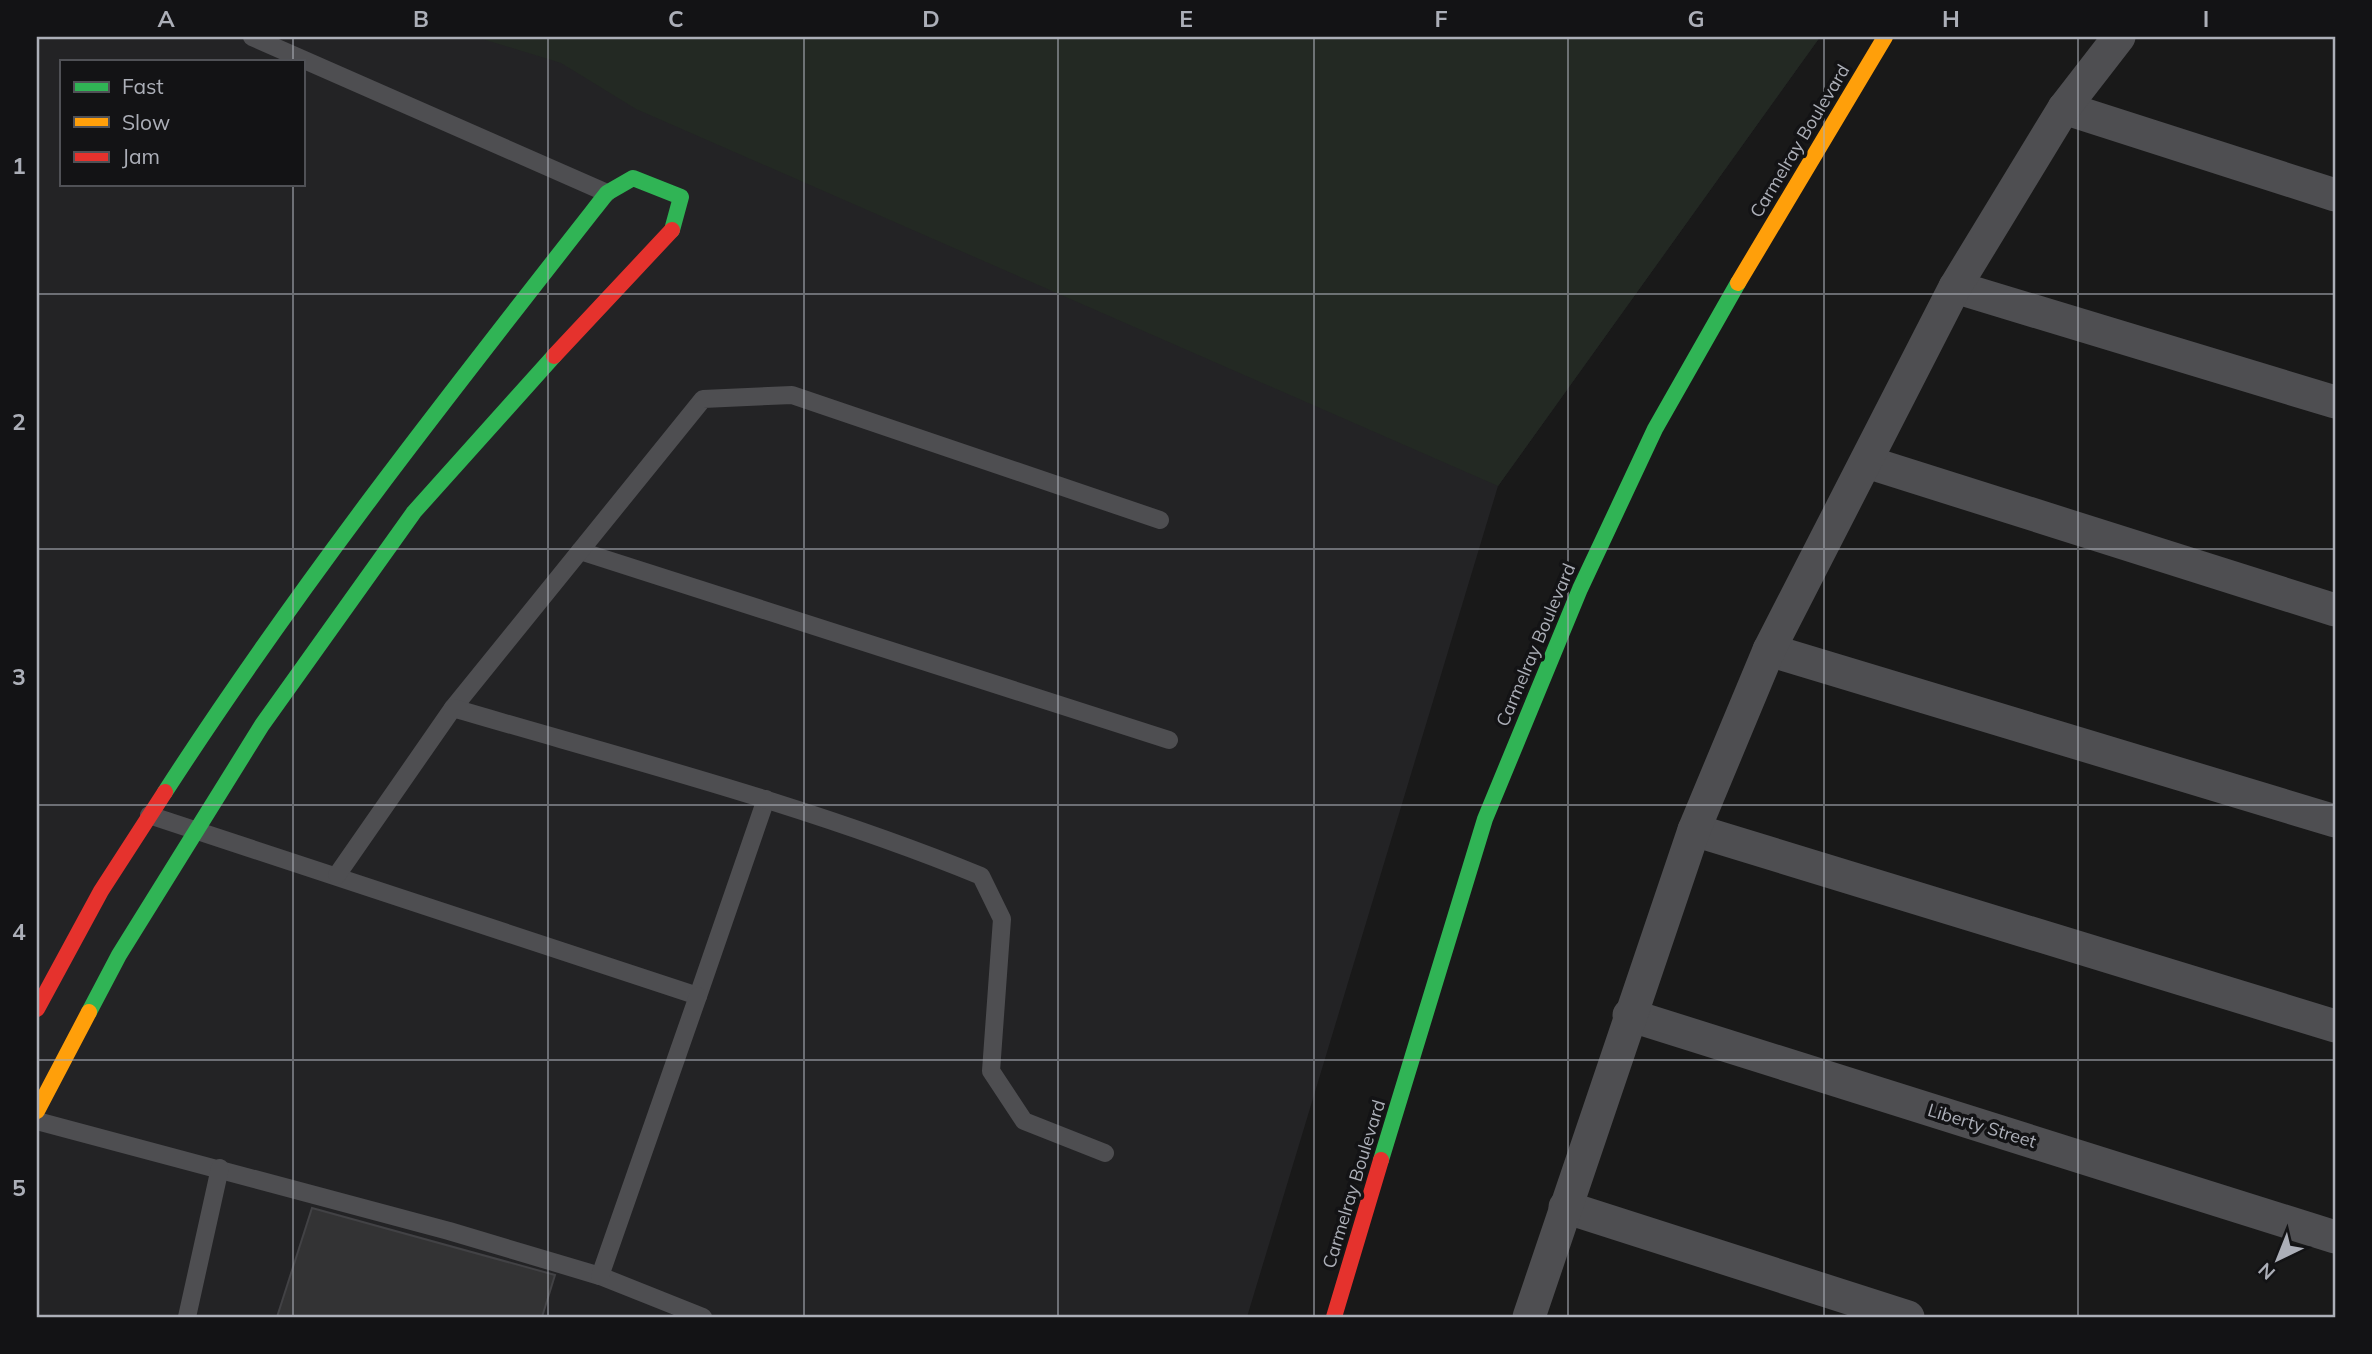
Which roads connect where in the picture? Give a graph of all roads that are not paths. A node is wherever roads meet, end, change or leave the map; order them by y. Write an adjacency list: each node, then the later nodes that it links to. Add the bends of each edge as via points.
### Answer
1 (252, 37): 5 (lane)
2 (1885, 37): 35 (street, Carmelray Boulevard, via 1654,429 1580,589 1485,819)
3 (2119, 37): 4 (street)
4 (2064, 108): 6 (street); 7 (street)
5 (607, 193): 17 (street, via 381,481 225,698); 20 (street, via 633,178 681,197 675,226 414,512 262,725)
6 (2335, 195)
7 (1955, 287): 8 (street); 9 (street)
8 (2335, 402)
9 (1867, 462): 12 (street); 13 (street)
10 (1160, 520): 11 (lane, via 792,395 703,399)
11 (580, 551): 14 (lane); 15 (lane)
12 (2335, 610)
13 (1769, 650): 18 (street); 19 (street)
14 (453, 708): 16 (lane); 21 (lane)
15 (1169, 740)
16 (766, 799): 22 (lane); 28 (lane, via 903,844 981,876 1002,919 991,1071 1024,1121)
17 (149, 815): 20 (lane); 23 (street, via 101,891)
18 (2335, 821)
19 (1694, 830): 24 (street); 25 (street)
20 (197, 832): 21 (lane); 26 (street, via 119,955)
21 (337, 874): 22 (lane)
22 (698, 996): 32 (lane)
23 (37, 1009)
24 (1629, 1015): 30 (street); 31 (street, Liberty Street)
25 (2335, 1026)
26 (37, 1111)
27 (37, 1121): 29 (lane)
28 (1105, 1153)
29 (220, 1168): 32 (lane); 33 (lane)
30 (1565, 1207): 36 (street); 37 (street)
31 (2335, 1237)
32 (600, 1276): 34 (lane)
33 (187, 1317)
34 (703, 1317)
35 (1334, 1317)
36 (1529, 1317)
37 (1908, 1317)

